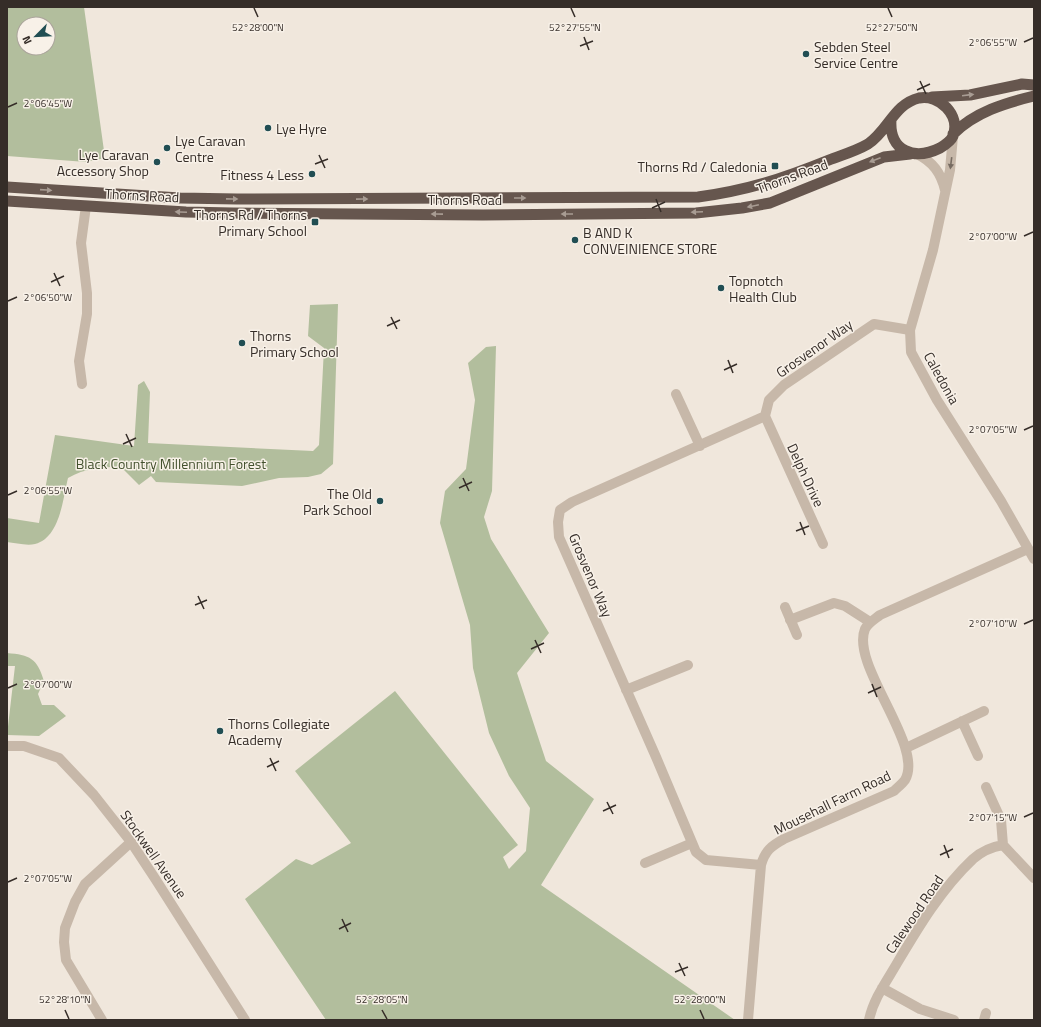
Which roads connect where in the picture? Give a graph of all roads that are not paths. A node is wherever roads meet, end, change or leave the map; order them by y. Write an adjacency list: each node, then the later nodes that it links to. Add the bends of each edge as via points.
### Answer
1 (1034, 85): 3 (highway, one-way to 1, via 970,95 1022,84)
2 (1034, 96): 5 (highway, via 976,116 963,124)
3 (929, 98): 4 (highway, via 911,101 902,106); 5 (highway, via 937,100 949,111 954,124)
4 (891, 120): 6 (highway, via 892,136 897,144 904,151); 7 (highway, Thorns Road, one-way to 4, via 236,199 698,197 735,191 787,177 866,145 873,141)
5 (953, 135): 6 (highway, via 945,145 936,150); 8 (street, Caledonia, one-way to 8, via 950,170)
6 (915, 154): 8 (street, via 926,158 937,169); 10 (highway, Thorns Road, one-way to 10, via 884,156 770,202 696,213 233,213)
7 (7, 187)
8 (945, 190): 11 (street, Caledonia, via 933,250)
9 (7, 201): 10 (highway, Thorns Road)
10 (86, 206): 12 (street, via 81,243 88,293 80,361)
11 (910, 330): 14 (street, Grosvenor Way, via 874,324 784,385 769,400); 17 (street, Caledonia, via 911,352 919,368)
12 (82, 384)
13 (676, 394): 15 (street)
14 (765, 416): 15 (street, Grosvenor Way); 16 (street, Delph Drive)
15 (700, 446): 24 (street, Grosvenor Way, via 572,502 560,510 559,537)
16 (823, 544)
17 (1028, 549): 18 (street, Caledonia); 21 (street, via 880,615)
18 (1034, 559)
19 (784, 607): 20 (street)
20 (790, 620): 21 (street, via 834,604 845,606); 22 (street)
21 (870, 622): 28 (street, Mousehall Farm Road, via 863,637 865,655)
22 (797, 635)
23 (688, 665): 24 (street)
24 (626, 690): 32 (street, Grosvenor Way)
25 (984, 711): 26 (street)
26 (962, 721): 28 (street); 29 (street)
27 (7, 746): 31 (street, Stockwell Avenue, via 24,746 59,758 94,795)
28 (906, 748): 35 (street, Mousehall Farm Road, via 908,772 905,780 894,791 784,839 769,848 763,856)
29 (978, 756)
30 (986, 787): 33 (street, via 1001,820)
31 (130, 842): 38 (street, via 85,884 65,928 66,960); 39 (street, Stockwell Avenue)
32 (692, 843): 34 (street); 35 (street, Grosvenor Way, via 696,852 706,860)
33 (1003, 845): 36 (street); 37 (street, Calewood Road, via 989,848 974,859 951,883 917,930)
34 (645, 863)
35 (761, 865): 40 (street, Mousehall Farm Road)
36 (1034, 878)
37 (882, 988): 41 (street, Calewood Road); 42 (street, via 920,1009)
38 (102, 1020)
39 (245, 1020)
40 (748, 1020)
41 (869, 1020)
42 (954, 1020)

